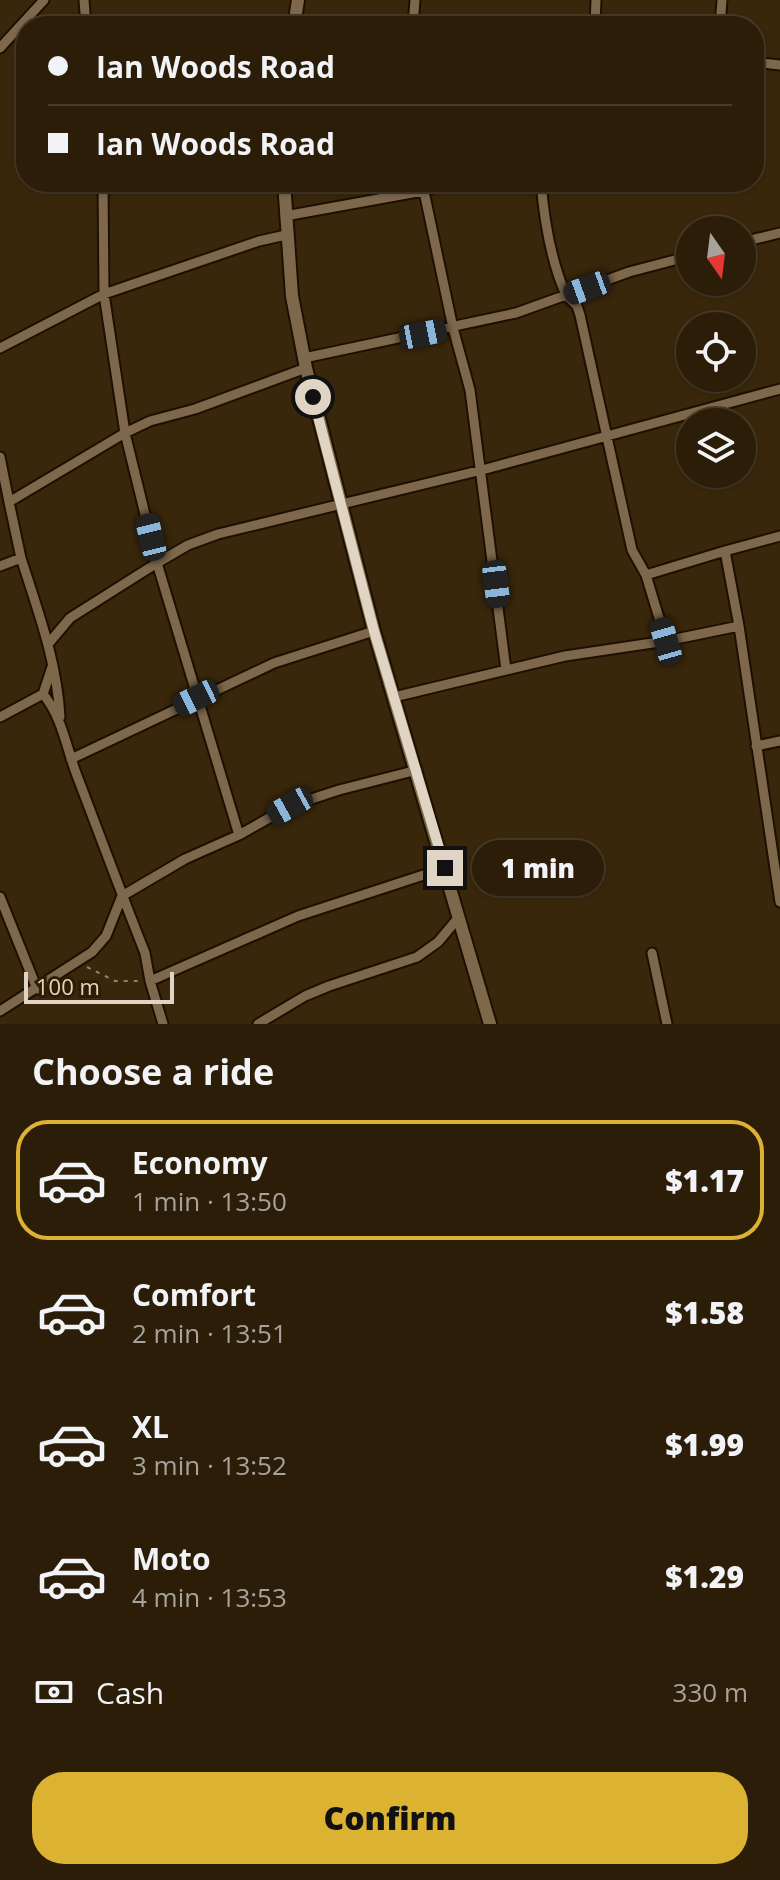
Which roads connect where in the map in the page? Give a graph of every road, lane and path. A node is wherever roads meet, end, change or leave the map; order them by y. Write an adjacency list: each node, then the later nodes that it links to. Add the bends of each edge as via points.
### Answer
1 (44, 0): 2 (street)
2 (29, 16)
3 (16, 31): 4 (street)
4 (0, 48)
5 (103, 192): 15 (street)
6 (284, 192): 10 (street)
7 (399, 192): 10 (street)
8 (424, 192): 17 (street)
9 (542, 192): 16 (street)
10 (285, 216): 12 (street)
11 (780, 233): 13 (street)
12 (286, 235): 15 (street); 19 (street)
13 (756, 239)
14 (676, 260): 16 (street)
15 (104, 294): 18 (street); 21 (street)
16 (566, 295): 17 (street); 22 (street, via 580,315)
17 (453, 328): 19 (street); 24 (street, via 470,390)
18 (0, 348)
19 (305, 363): 21 (street); 26 (street)
20 (780, 389): 22 (street)
21 (125, 433): 25 (street); 30 (street)
22 (605, 436): 24 (street); 32 (street, via 632,550)
23 (0, 457): 25 (street)
24 (482, 470): 26 (street); 38 (street)
25 (9, 502): 29 (street)
26 (341, 504): 30 (street, via 218,534); 34 (street)
27 (780, 536): 28 (street)
28 (725, 551): 32 (street); 33 (street)
29 (21, 558): 31 (street); 36 (street)
30 (157, 563): 36 (street, via 70,618); 41 (street)
31 (0, 566)
32 (646, 575): 35 (street)
33 (739, 626): 35 (street); 45 (street)
34 (374, 631): 40 (street); 41 (street, via 274,663)
35 (666, 641): 38 (street)
36 (49, 643): 37 (street)
37 (52, 667): 39 (street); 43 (street)
38 (506, 670): 40 (street)
39 (43, 694): 42 (street); 43 (street)
40 (394, 697): 47 (street)
41 (196, 698): 46 (street); 48 (street)
42 (0, 717)
43 (61, 724): 46 (street)
44 (780, 741): 45 (street)
45 (756, 746): 52 (street)
46 (71, 759): 50 (street)
47 (417, 770): 48 (street, via 290,806); 49 (street)
48 (239, 835): 50 (street)
49 (445, 868): 53 (street); 56 (street, via 298,916)
50 (122, 896): 55 (street, via 106,936); 56 (street, via 145,953)
51 (0, 897): 57 (street)
52 (780, 902)
53 (459, 917): 60 (street, via 417,957 317,991); 61 (street)
54 (652, 953): 62 (street)
55 (79, 962): 56 (path, via 115,981); 57 (street)
56 (150, 981): 59 (street)
57 (37, 989): 58 (street)
58 (0, 1011)
59 (163, 1024)
60 (258, 1024)
61 (490, 1024)
62 (667, 1024)

